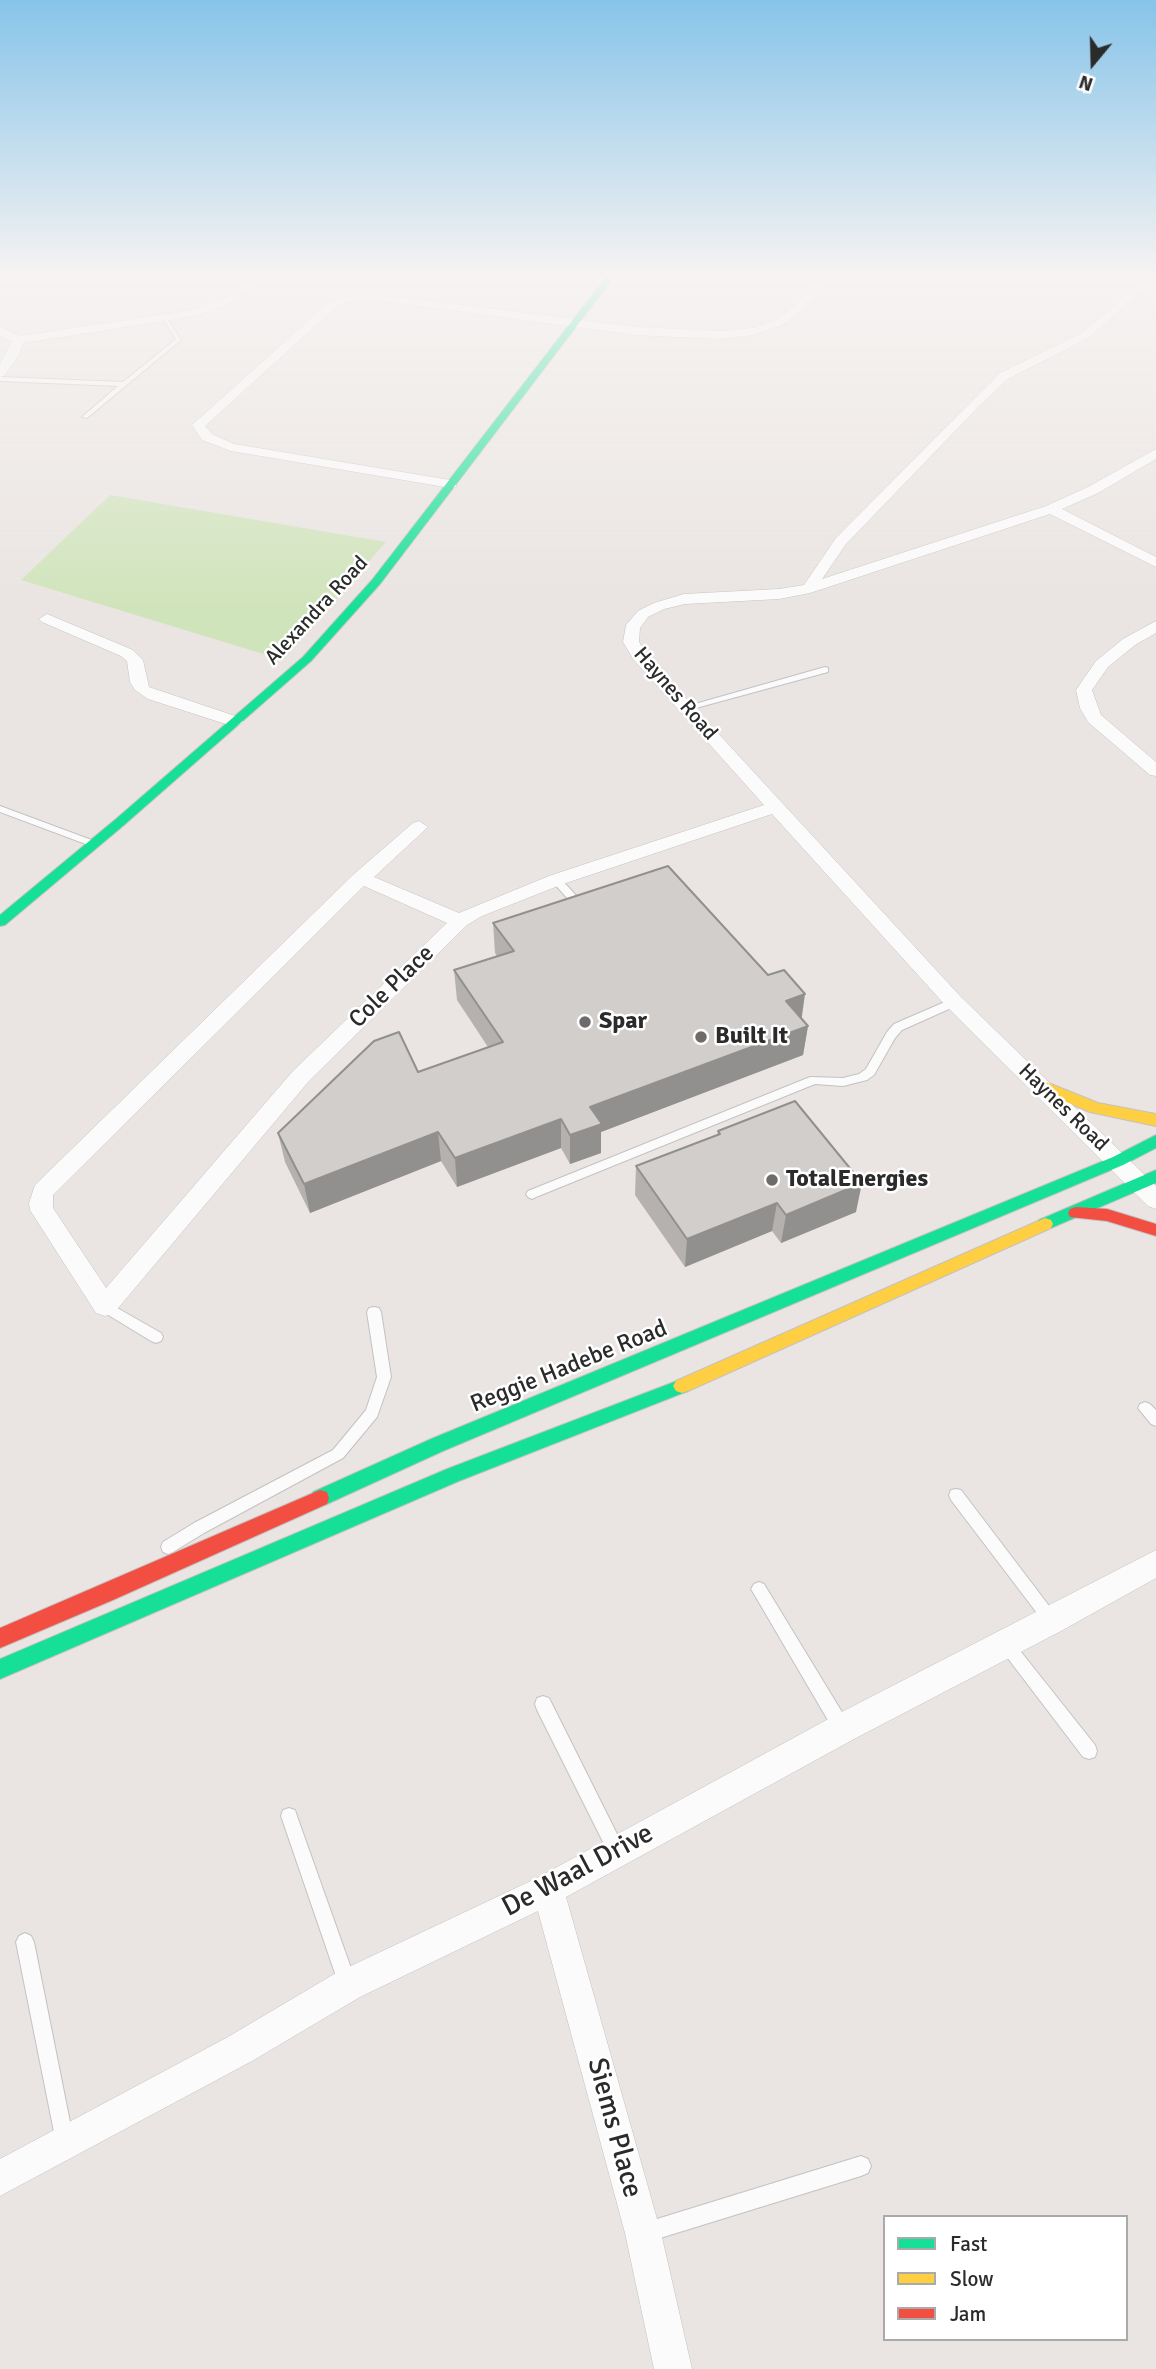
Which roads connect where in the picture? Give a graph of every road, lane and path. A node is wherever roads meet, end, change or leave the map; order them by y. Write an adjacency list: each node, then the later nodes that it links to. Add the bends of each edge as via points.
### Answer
1 (119, 388): 5 (lane)
2 (237, 388): 7 (street, via 199,421 200,430 231,447)
3 (524, 388): 7 (main road, Alexandra Road)
4 (993, 388): 9 (street)
5 (85, 417)
6 (1156, 453): 8 (street, Haynes Road)
7 (451, 484): 17 (main road, Alexandra Road, via 376,582 307,659)
8 (1051, 509): 10 (street); 11 (street, Haynes Road)
9 (841, 541): 11 (street, via 853,556); 12 (street)
10 (1156, 563)
11 (878, 565): 12 (street, Haynes Road)
12 (810, 588): 16 (street, Haynes Road, via 684,598 643,614 632,628 631,642)
13 (47, 619): 17 (street, via 127,653 135,660 143,690)
14 (1156, 626): 18 (street, via 1101,664 1084,690 1094,718)
15 (825, 670): 16 (lane)
16 (685, 708): 19 (street, Haynes Road)
17 (235, 722): 22 (main road, Alexandra Road)
18 (1156, 771)
19 (775, 807): 24 (street, Cole Place); 28 (street, Haynes Road)
20 (0, 809): 22 (lane)
21 (419, 827): 23 (street)
22 (94, 844): 27 (main road, Alexandra Road)
23 (361, 878): 26 (street); 37 (street, via 44,1191 42,1210)
24 (556, 880): 25 (lane, via 579,905); 26 (street, Cole Place)
25 (600, 902)
26 (460, 921): 37 (street, Cole Place, via 301,1076)
27 (0, 922)
28 (954, 1002): 29 (street, Haynes Road); 34 (lane, via 898,1027 863,1077 843,1082 814,1080)
29 (1036, 1083): 30 (main road, via 1095,1108); 32 (street, Haynes Road)
30 (1156, 1120)
31 (1156, 1141): 32 (main road, Reggie Hadebe Road)
32 (1118, 1161): 33 (street, Haynes Road); 45 (main road, Reggie Hadebe Road, via 437,1445)
33 (1151, 1187): 35 (main road)
34 (532, 1194)
35 (1073, 1213): 36 (main road, via 1107,1214); 49 (main road, via 707,1376 453,1475)
36 (1156, 1230)
37 (105, 1306): 39 (lane)
38 (374, 1312): 45 (lane, via 384,1377 372,1413 338,1454 199,1528 135,1568)
39 (156, 1337)
40 (1145, 1408): 41 (lane)
41 (1156, 1420)
42 (956, 1495): 46 (lane)
43 (1156, 1563): 46 (street, De Waal Drive)
44 (759, 1589): 51 (lane)
45 (106, 1594): 47 (main road, Reggie Hadebe Road)
46 (1051, 1621): 48 (street, De Waal Drive)
47 (0, 1638)
48 (1005, 1643): 51 (street, De Waal Drive); 52 (lane)
49 (0, 1669)
50 (543, 1704): 54 (lane)
51 (843, 1728): 54 (street, De Waal Drive)
52 (1089, 1751)
53 (289, 1816): 57 (lane)
54 (615, 1850): 55 (street, De Waal Drive)
55 (548, 1889): 57 (street, De Waal Drive); 61 (street, Siems Place)
56 (25, 1942): 58 (lane)
57 (348, 1985): 58 (street, De Waal Drive, via 240,2049)
58 (65, 2142): 60 (street, De Waal Drive)
59 (861, 2166): 61 (lane)
60 (0, 2178)
61 (643, 2233): 62 (street, Siems Place)
62 (673, 2369)

